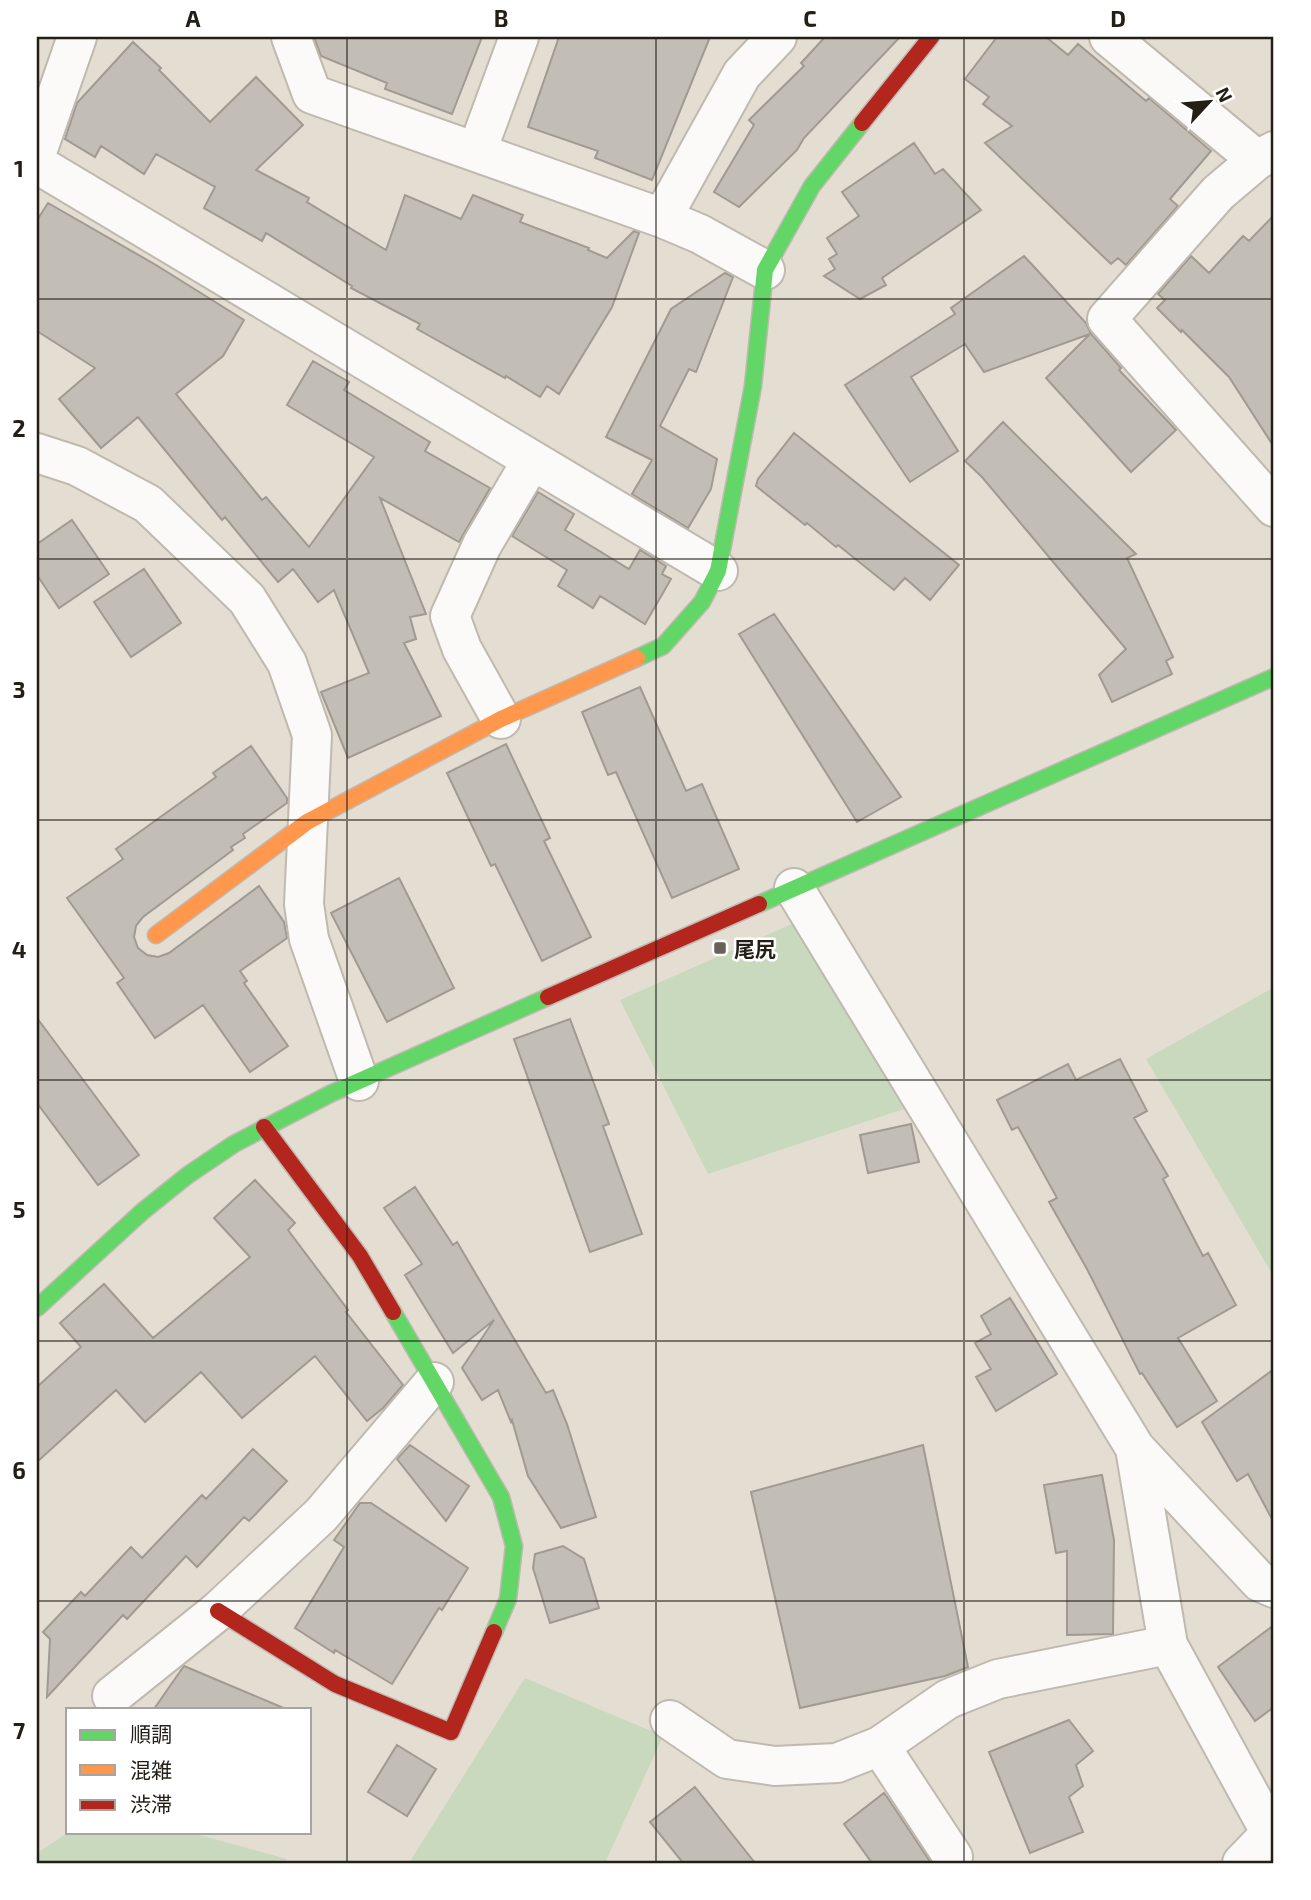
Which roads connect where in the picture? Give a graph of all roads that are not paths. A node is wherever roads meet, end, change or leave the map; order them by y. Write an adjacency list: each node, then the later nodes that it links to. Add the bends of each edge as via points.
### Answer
1 (78, 37): 8 (street)
2 (291, 37): 7 (street, via 312,94)
3 (519, 37): 7 (street)
4 (776, 37): 11 (street, via 743,74)
5 (931, 37): 12 (street, via 812,186)
6 (1109, 37): 9 (street)
7 (477, 151): 11 (street)
8 (37, 152)
9 (1265, 155): 15 (street, via 1218,193 1107,318)
10 (37, 164): 14 (street)
11 (662, 218): 12 (street)
12 (765, 270): 16 (street, via 753,386)
13 (37, 453): 19 (street, via 78,466 148,504 247,599 287,663 312,735)
14 (532, 460): 16 (street); 18 (street, via 482,545 450,616 461,649)
15 (1274, 507)
16 (718, 571): 18 (street, via 702,602 663,646)
17 (1274, 677): 20 (street)
18 (501, 719): 19 (street)
19 (307, 822): 21 (street); 22 (street, via 304,904 309,939)
20 (794, 888): 22 (street); 26 (street)
21 (156, 935)
22 (359, 1080): 23 (street)
23 (264, 1127): 24 (street, via 150,1203); 25 (street, via 360,1256)
24 (37, 1308)
25 (434, 1382): 28 (street, via 321,1515); 28 (street, via 501,1497 514,1546 508,1599 451,1732 335,1684)
26 (1135, 1448): 27 (street, via 1260,1582); 29 (street)
27 (1274, 1588)
28 (218, 1611): 30 (street)
29 (1168, 1645): 32 (street, via 998,1679 948,1699); 33 (street)
30 (112, 1696)
31 (670, 1720): 32 (street, via 727,1759 775,1766 837,1763)
32 (880, 1746): 34 (street)
33 (1273, 1836): 35 (street)
34 (953, 1857)
35 (1242, 1863)

